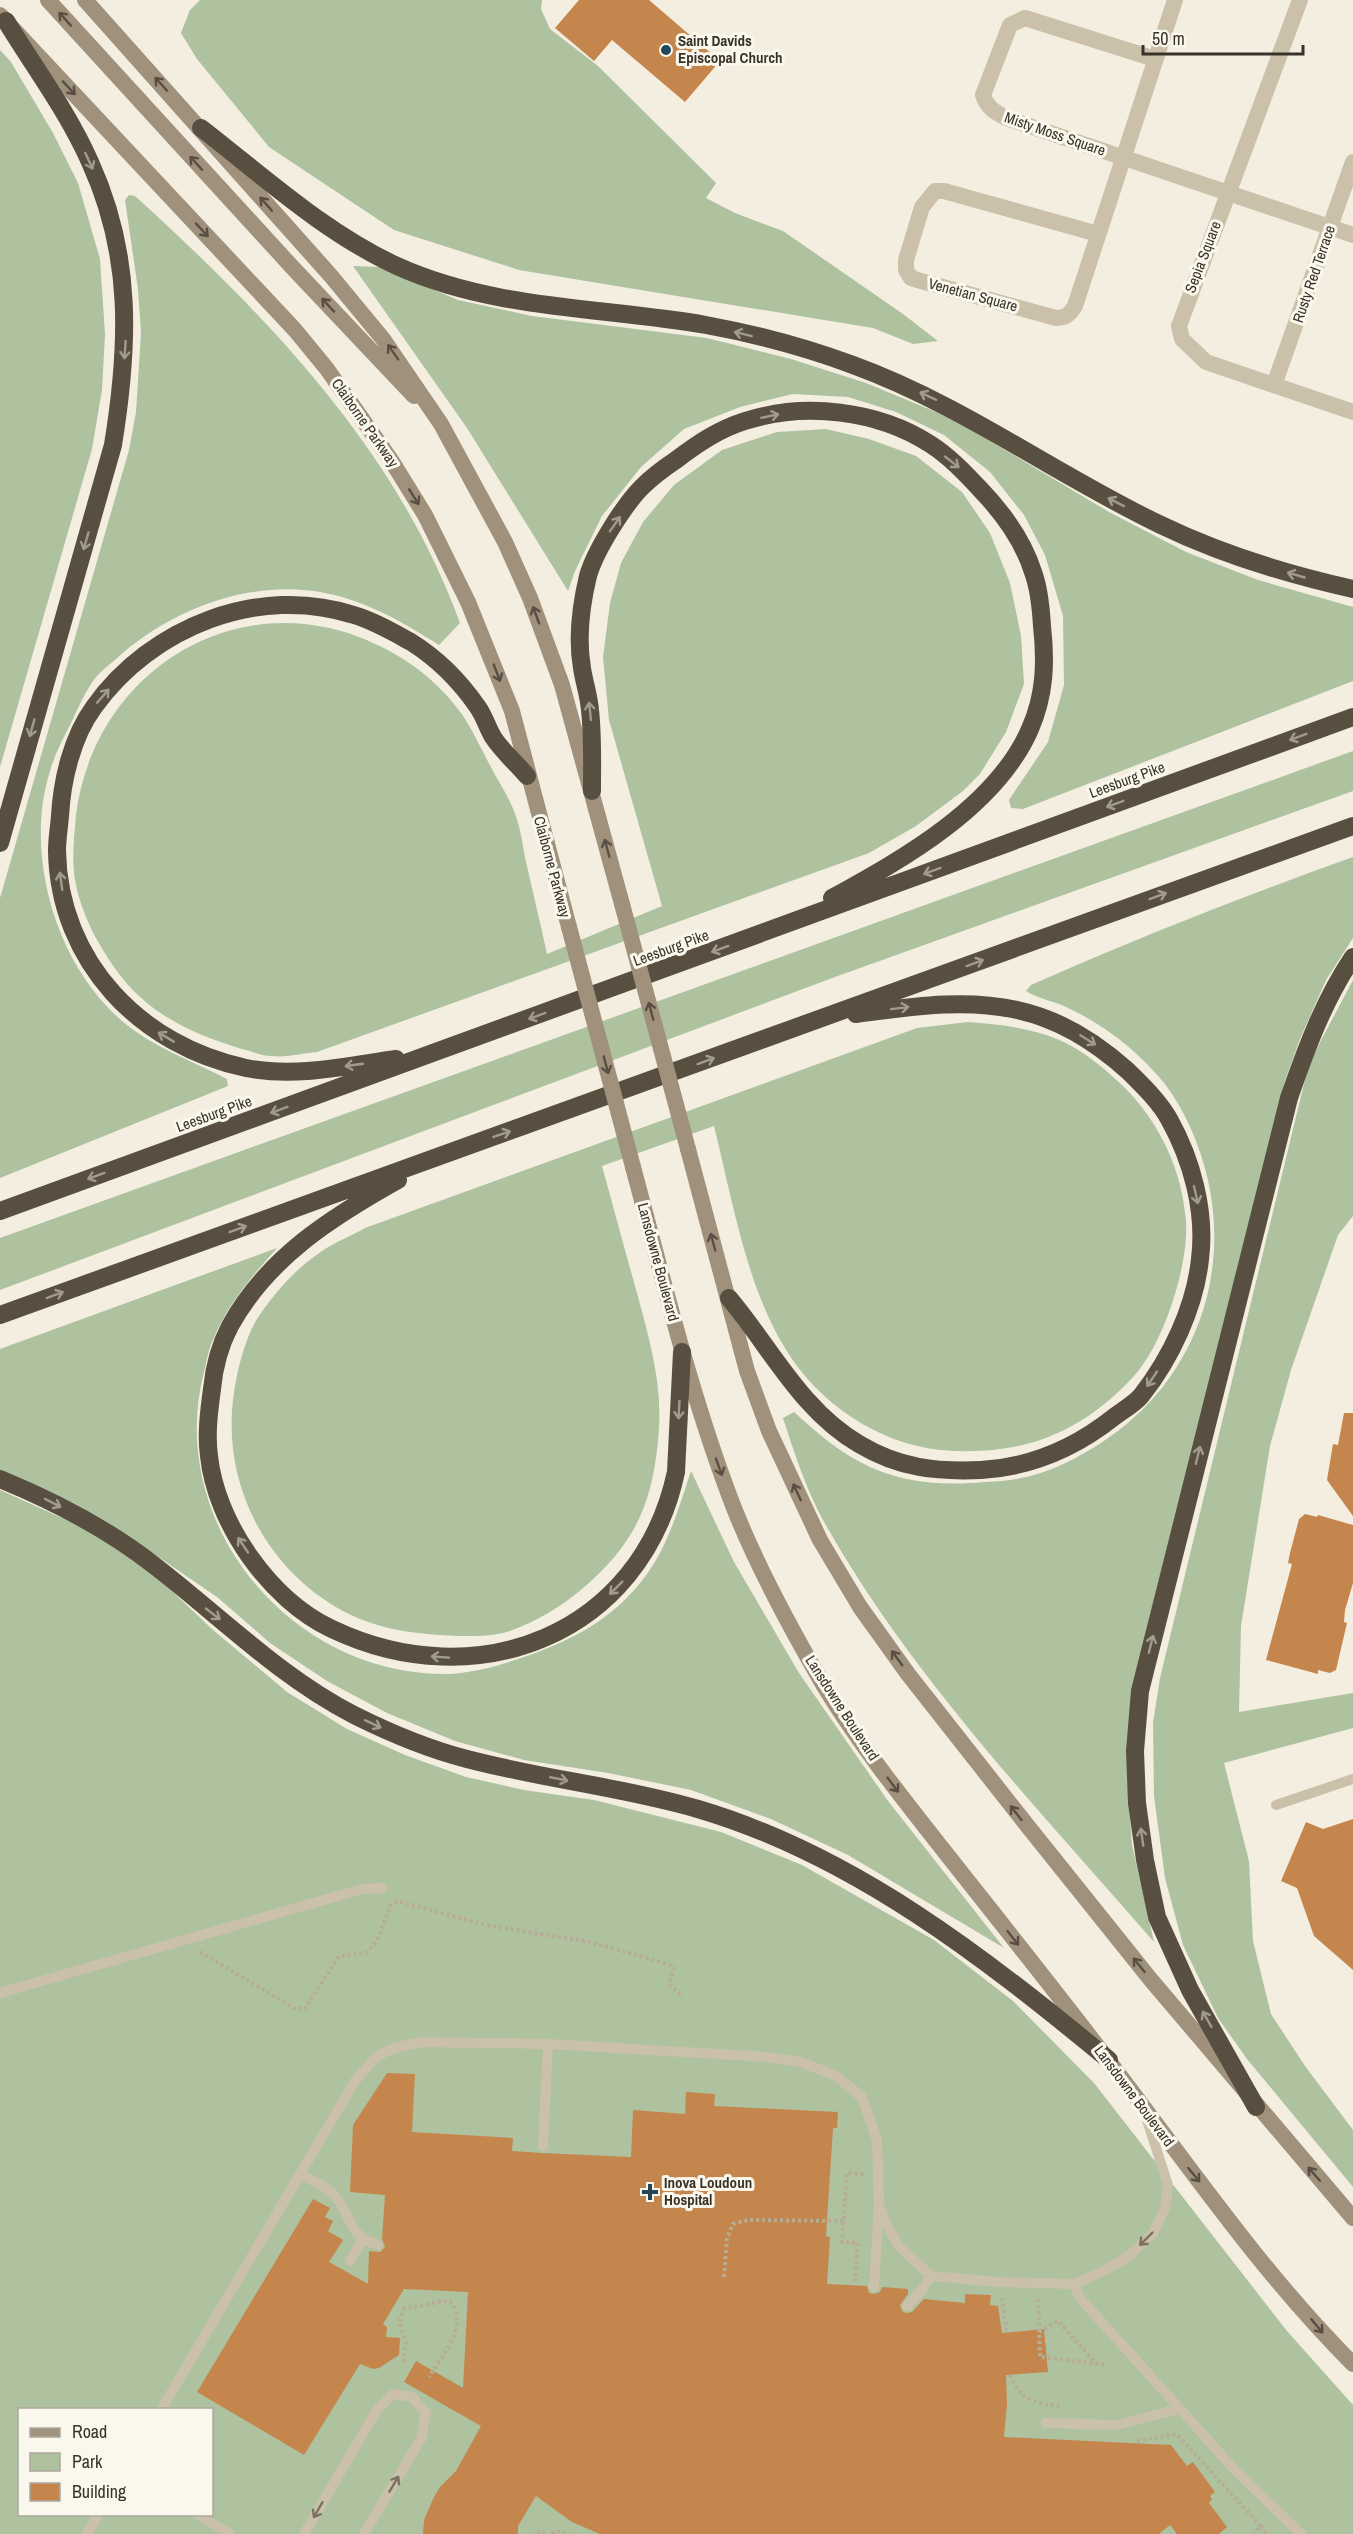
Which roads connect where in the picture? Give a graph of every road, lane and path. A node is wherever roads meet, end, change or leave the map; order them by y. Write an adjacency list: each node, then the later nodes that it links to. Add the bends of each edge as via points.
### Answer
1 (48, 0): 16 (main road, one-way to 1)
2 (85, 0): 7 (main road, one-way to 2)
3 (1175, 0): 6 (street, Venetian Square)
4 (1300, 0): 10 (street, Sepia Square)
5 (3, 18): 19 (main road, Claiborne Parkway, one-way to 19, via 295,330 362,415 425,515 468,602 512,711); 22 (highway, one-way to 22, via 81,145 108,208 124,280 126,334 113,445)
6 (1155, 59): 8 (street, Venetian Square); 8 (street, Misty Moss Square, via 1025,18 1010,25 985,87 986,104 999,114)
7 (201, 128): 16 (main road, one-way to 7, via 383,339 332,276); 17 (highway, one-way to 7, via 1228,555 1171,530 928,396 852,364 708,325 510,299 456,287 398,266 350,240)
8 (1123, 157): 10 (street, Misty Moss Square); 12 (street, Venetian Square)
9 (1353, 162): 11 (street, Rusty Red Terrace)
10 (1228, 193): 11 (street, Misty Moss Square); 14 (street, Sepia Square, via 1179,326 1182,339 1206,362)
11 (1330, 227): 13 (street, Misty Moss Square); 14 (street, Rusty Red Terrace)
12 (1098, 234): 12 (street, Venetian Square, via 1075,306 1065,318 911,278 906,270 922,207 935,191 951,192)
13 (1353, 235)
14 (1274, 385): 15 (street, Sepia Square)
15 (1353, 412)
16 (441, 424): 20 (main road, one-way to 16, via 530,598 505,542)
17 (1353, 589)
18 (1353, 717): 24 (highway, Leesburg Pike, one-way to 24)
19 (527, 776): 23 (main road, Claiborne Parkway); 27 (highway, one-way to 19, via 328,1069 280,1072 246,1068 170,1040 133,1015 100,980 78,942 64,901 57,852 61,800 72,752 93,708 153,648 190,627 233,611 272,605 353,614 413,644 448,669 479,708 493,737)
20 (592, 790): 24 (highway, one-way to 24, via 591,711 581,665 580,628 589,574 610,531 641,487 705,438 746,421 814,410 852,414 892,426 929,444 962,469 1014,531 1033,572 1045,655 1042,692 1030,730 1012,761 983,795 950,824 868,878); 30 (main road, one-way to 20, bridge)
21 (1353, 826): 26 (highway, one-way to 21)
22 (0, 843)
23 (569, 927): 32 (main road, Lansdowne Boulevard, one-way to 32, bridge)
24 (775, 929): 27 (highway, Leesburg Pike, one-way to 27)
25 (1353, 957): 43 (highway, one-way to 25, via 1190,1990 1157,1917 1137,1803 1135,1751 1140,1691 1289,1098 1311,1036)
26 (821, 1018): 28 (highway, one-way to 26); 30 (highway, one-way to 30, via 930,1004 975,1004 1039,1016 1109,1054 1168,1117 1188,1161 1200,1209 1200,1259 1188,1311 1169,1355 1139,1398 1096,1431 1058,1453 1005,1468 946,1471 893,1462 825,1420 792,1385)
27 (433, 1054): 29 (highway, Leesburg Pike, one-way to 29)
28 (447, 1153): 31 (highway, one-way to 28); 32 (highway, one-way to 28, via 676,1472 656,1535 627,1577 592,1613 549,1638 496,1653 451,1658 409,1654 368,1644 330,1629 293,1604 264,1575 239,1540 220,1502 208,1457 214,1367 230,1326 252,1293 284,1257 318,1227)
29 (0, 1211)
30 (729, 1298): 43 (main road, one-way to 30, via 1026,1824 860,1607 820,1540 769,1431 747,1371)
31 (0, 1315)
32 (682, 1352): 41 (main road, Lansdowne Boulevard, one-way to 41, via 736,1511 778,1602 826,1688 902,1797)
33 (0, 1479): 41 (highway, one-way to 41, via 112,1535 295,1679 355,1715 464,1759 651,1796 701,1810 809,1853 877,1890 979,1956)
34 (1353, 1779): 35 (lane)
35 (1276, 1805)
36 (382, 1888): 38 (lane, via 362,1889)
37 (194, 1949): 39 (path, via 294,2008 305,2009 339,1956 366,1953 377,1941 391,1905 397,1901 486,1924 590,1942 671,1965 674,1968 669,1984)
38 (0, 1993)
39 (683, 1997)
40 (548, 2044): 44 (lane); 46 (lane, via 421,2042 377,2056 355,2081); 47 (lane, via 767,2057 801,2062 836,2076 862,2097 877,2140)
41 (1109, 2060): 42 (main road, Lansdowne Boulevard)
42 (1142, 2107): 56 (lane, one-way to 56, via 1168,2185 1165,2208 1153,2234 1129,2256); 65 (main road, Lansdowne Boulevard, one-way to 65, via 1277,2278)
43 (1256, 2107): 48 (main road, one-way to 43)
44 (543, 2146)
45 (864, 2166): 49 (path, via 865,2175 847,2174)
46 (300, 2174): 50 (lane, via 335,2195); 68 (lane)
47 (879, 2203): 53 (lane, via 898,2245); 57 (lane)
48 (1353, 2218)
49 (844, 2221): 54 (path, via 748,2220 733,2224 727,2238); 55 (path, via 842,2242 858,2243)
50 (362, 2240): 51 (lane); 52 (lane)
51 (378, 2245)
52 (350, 2261)
53 (931, 2276): 56 (lane); 60 (lane)
54 (724, 2277)
55 (855, 2282)
56 (1074, 2284): 69 (lane, via 1080,2298)
57 (874, 2287)
58 (998, 2294): 62 (path, via 1003,2299)
59 (1045, 2300): 61 (path, via 1037,2299)
60 (907, 2306)
61 (1039, 2332): 64 (path, via 1058,2321); 64 (path, via 1040,2357)
62 (1007, 2333)
63 (404, 2362): 67 (path, via 406,2343 399,2322 405,2308 450,2301 457,2310 456,2334)
64 (1096, 2363): 66 (path)
65 (1353, 2364)
66 (1108, 2365)
67 (429, 2377)
68 (162, 2408)
69 (1178, 2409): 70 (lane, via 1117,2425); 85 (lane)
70 (1046, 2423)
71 (1137, 2441): 74 (path, via 1176,2433)
72 (98, 2516): 75 (lane)
73 (200, 2516): 76 (lane)
74 (1261, 2526): 83 (path); 84 (path)
75 (87, 2534)
76 (230, 2534)
77 (304, 2534): 78 (lane, one-way to 77, via 421,2439 426,2413 412,2397 393,2394 377,2410)
78 (364, 2534)
79 (537, 2534): 80 (path)
80 (545, 2534)
81 (552, 2534): 82 (path)
82 (569, 2534)
83 (1253, 2534)
84 (1266, 2534)
85 (1301, 2534)

